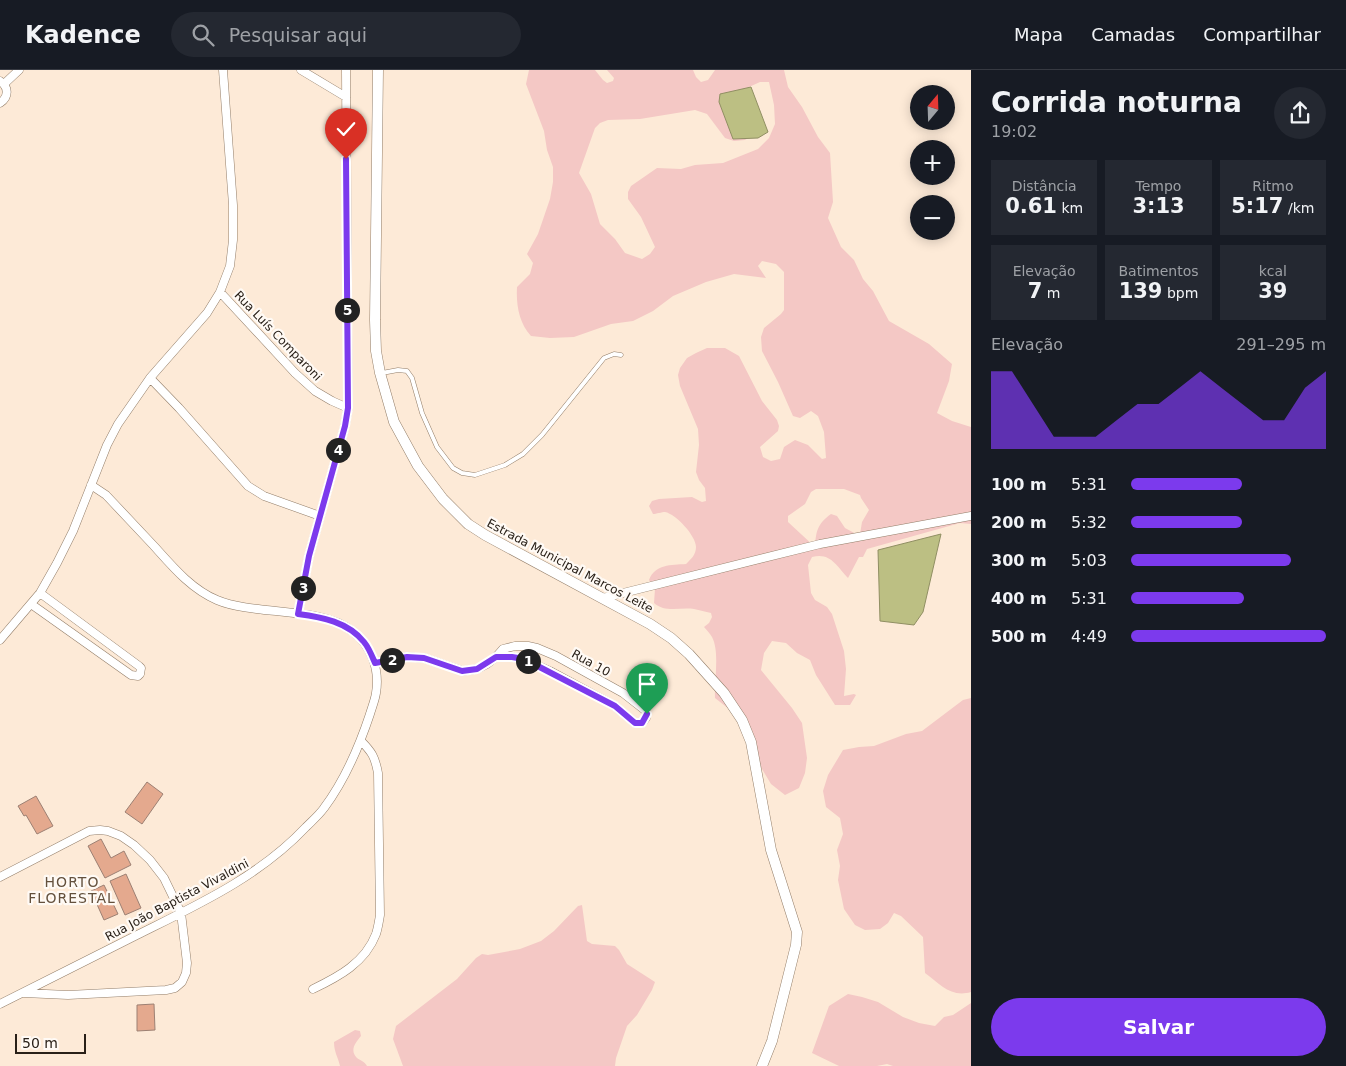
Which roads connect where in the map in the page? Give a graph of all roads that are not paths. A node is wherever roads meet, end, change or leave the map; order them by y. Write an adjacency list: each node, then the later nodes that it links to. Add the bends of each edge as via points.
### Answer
1 (19, 70): 6 (street)
2 (223, 70): 9 (street, via 233,240 230,266)
3 (301, 70): 7 (street)
4 (346, 70): 7 (street)
5 (378, 70): 11 (street, Estrada Municipal Marcos Leite, via 375,320)
6 (2, 83): 8 (street, via 7,95)
7 (346, 97): 13 (street)
8 (0, 103)
9 (220, 292): 12 (street, via 207,314); 13 (street, Rua Luís Comparoni, via 295,373 315,390)
10 (621, 355): 11 (lane, via 604,358 523,454 475,475 453,468 437,447 407,371)
11 (380, 373): 18 (street, Estrada Municipal Marcos Leite, via 394,422 418,466 443,499 484,535)
12 (150, 378): 14 (street, via 118,424); 15 (street, via 248,486 264,496)
13 (348, 408): 15 (street)
14 (92, 485): 17 (street, via 74,531); 20 (street, Rua João Baptista Vivaldini, via 106,495 198,589 216,600 241,607)
15 (320, 516): 20 (street)
16 (971, 516): 18 (street, via 820,544)
17 (40, 593): 19 (street); 19 (street, via 140,666 140,674 131,675)
18 (603, 598): 32 (street, Estrada Municipal Marcos Leite, via 650,624 689,654 724,693 752,742 771,850 797,932 772,1040)
19 (31, 604): 21 (street)
20 (298, 614): 25 (street, Rua João Baptista Vivaldini, via 335,622 352,630 365,643)
21 (0, 640)
22 (528, 646): 23 (street, Rua 10, via 503,649); 24 (street); 24 (street, Rua 10, via 556,656 623,693 646,711 646,718 642,723 635,723 615,706)
23 (496, 657): 24 (street, Rua 10); 25 (street, Rua 10, via 477,669 462,671 424,658 407,657)
24 (524, 659)
25 (375, 663): 26 (street, Rua João Baptista Vivaldini, via 376,694)
26 (361, 741): 28 (street, Rua João Baptista Vivaldini, via 324,809 293,841 238,882); 29 (street, via 376,760 378,773 380,915 376,934 359,961)
27 (0, 877): 28 (street, via 90,831 108,831 121,836 150,860 164,878)
28 (181, 913): 30 (street, Rua João Baptista Vivaldini); 30 (street, via 187,963 182,982 175,988 68,995)
29 (313, 989)
30 (22, 993): 31 (street, Rua João Baptista Vivaldini)
31 (0, 1004)
32 (762, 1066)

